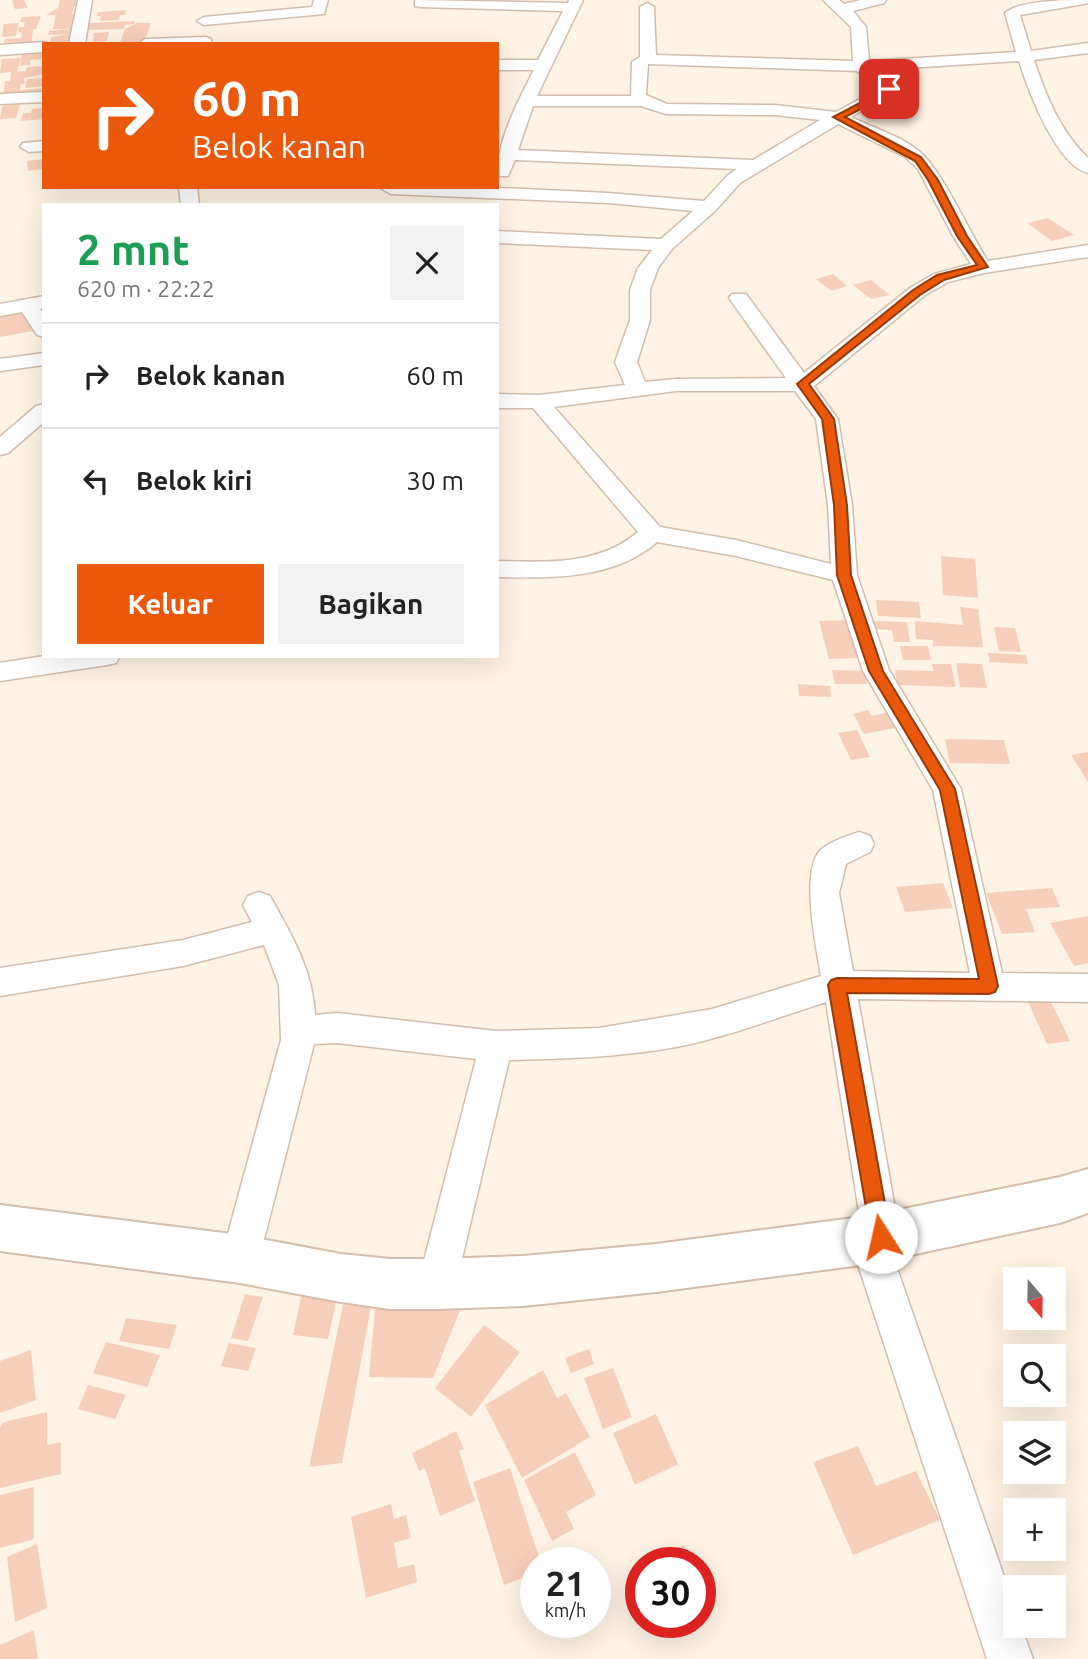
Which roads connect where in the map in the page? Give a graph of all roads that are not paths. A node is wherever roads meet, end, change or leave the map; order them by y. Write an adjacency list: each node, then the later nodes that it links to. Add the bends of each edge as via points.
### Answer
1 (85, 0): 9 (street)
2 (321, 0): 10 (street, via 319,11 203,16)
3 (879, 0): 7 (street)
4 (1084, 0): 14 (street, via 1013,11)
5 (420, 3): 6 (street)
6 (574, 3): 17 (street)
7 (836, 5): 18 (street, via 863,33)
8 (647, 7): 15 (street)
9 (77, 42)
10 (206, 42)
11 (42, 47): 13 (street)
12 (1088, 48): 14 (street)
13 (0, 50)
14 (1026, 56): 18 (street); 26 (street, via 1053,128)
15 (648, 59): 18 (street); 22 (street, via 640,62 638,95)
16 (499, 65): 17 (street)
17 (541, 65): 21 (street)
18 (861, 66): 23 (street, via 888,90)
19 (42, 97): 20 (street)
20 (0, 99)
21 (526, 101): 22 (street); 24 (street)
22 (642, 101): 23 (street, via 666,109 775,110)
23 (838, 117): 25 (street); 34 (street, via 918,159)
24 (509, 155): 25 (street); 27 (street)
25 (756, 165): 30 (street, via 734,179)
26 (1088, 168)
27 (499, 179)
28 (391, 189): 29 (street)
29 (493, 193): 30 (street)
30 (709, 207): 32 (street)
31 (499, 237): 32 (street)
32 (665, 245): 42 (street, via 648,268 640,290 640,320 626,362)
33 (1088, 251): 34 (street)
34 (983, 267): 41 (street, via 941,278 917,292)
35 (738, 298): 41 (street)
36 (36, 304): 37 (street); 38 (street)
37 (0, 310)
38 (42, 324)
39 (42, 359): 40 (street)
40 (0, 365)
41 (803, 384): 42 (street, via 686,384); 49 (street, via 828,419)
42 (638, 391): 44 (street)
43 (499, 401): 44 (street)
44 (539, 402): 47 (street)
45 (42, 413): 46 (street)
46 (0, 448)
47 (652, 533): 48 (street, via 636,548 606,561 540,570); 49 (street)
48 (499, 569)
49 (844, 575): 55 (street, via 876,671 947,789)
50 (94, 658): 51 (street)
51 (0, 672)
52 (859, 844): 54 (street, via 832,857 824,893)
53 (0, 982): 57 (street, via 183,953 266,918 293,967 301,1013)
54 (837, 985): 55 (street); 58 (street, via 676,1032 599,1042); 61 (street)
55 (989, 986): 56 (street)
56 (1088, 988)
57 (299, 1030): 58 (street, via 337,1028); 62 (street)
58 (496, 1046): 63 (street)
59 (1088, 1191): 61 (street)
60 (0, 1228): 62 (street)
61 (875, 1238): 63 (street, via 656,1268); 64 (street)
62 (240, 1259): 63 (street, via 341,1279)
63 (437, 1284)
64 (1010, 1659)

